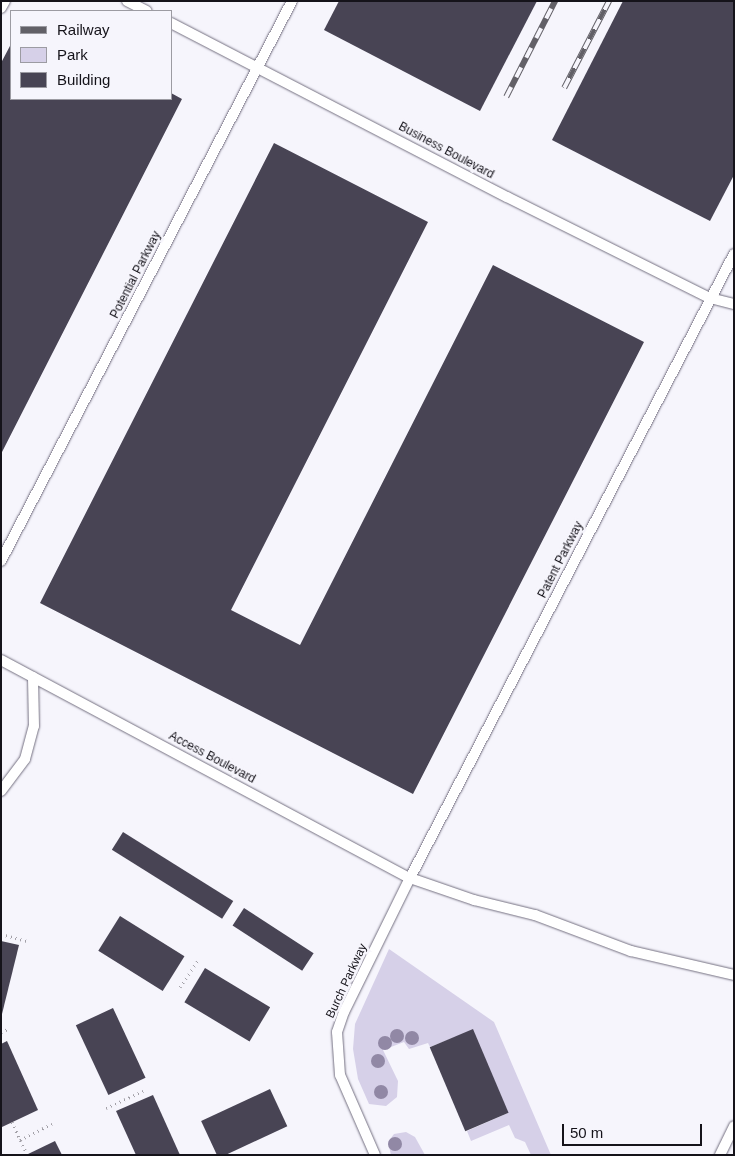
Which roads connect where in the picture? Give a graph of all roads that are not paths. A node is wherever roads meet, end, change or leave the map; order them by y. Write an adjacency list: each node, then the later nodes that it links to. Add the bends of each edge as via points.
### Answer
1 (5, 1): 4 (lane)
2 (127, 1): 5 (lane)
3 (292, 1): 7 (lane, Potential Parkway)
4 (1, 8)
5 (145, 10)
6 (172, 24): 7 (lane, Business Boulevard)
7 (258, 67): 9 (lane, Business Boulevard); 11 (lane, Potential Parkway)
8 (734, 254): 9 (lane, Patent Parkway)
9 (710, 298): 10 (lane, Business Boulevard); 15 (lane, Patent Parkway)
10 (734, 304)
11 (1, 561)
12 (1, 660): 13 (lane, Access Boulevard)
13 (33, 677): 14 (lane, via 34,726 25,759); 15 (lane, Access Boulevard)
14 (1, 791)
15 (410, 878): 16 (lane, Access Boulevard, via 474,900 536,915 631,951); 18 (lane, Burch Parkway, via 338,1032 340,1075)
16 (734, 976)
17 (734, 1126): 19 (lane)
18 (375, 1155)
19 (720, 1155)

